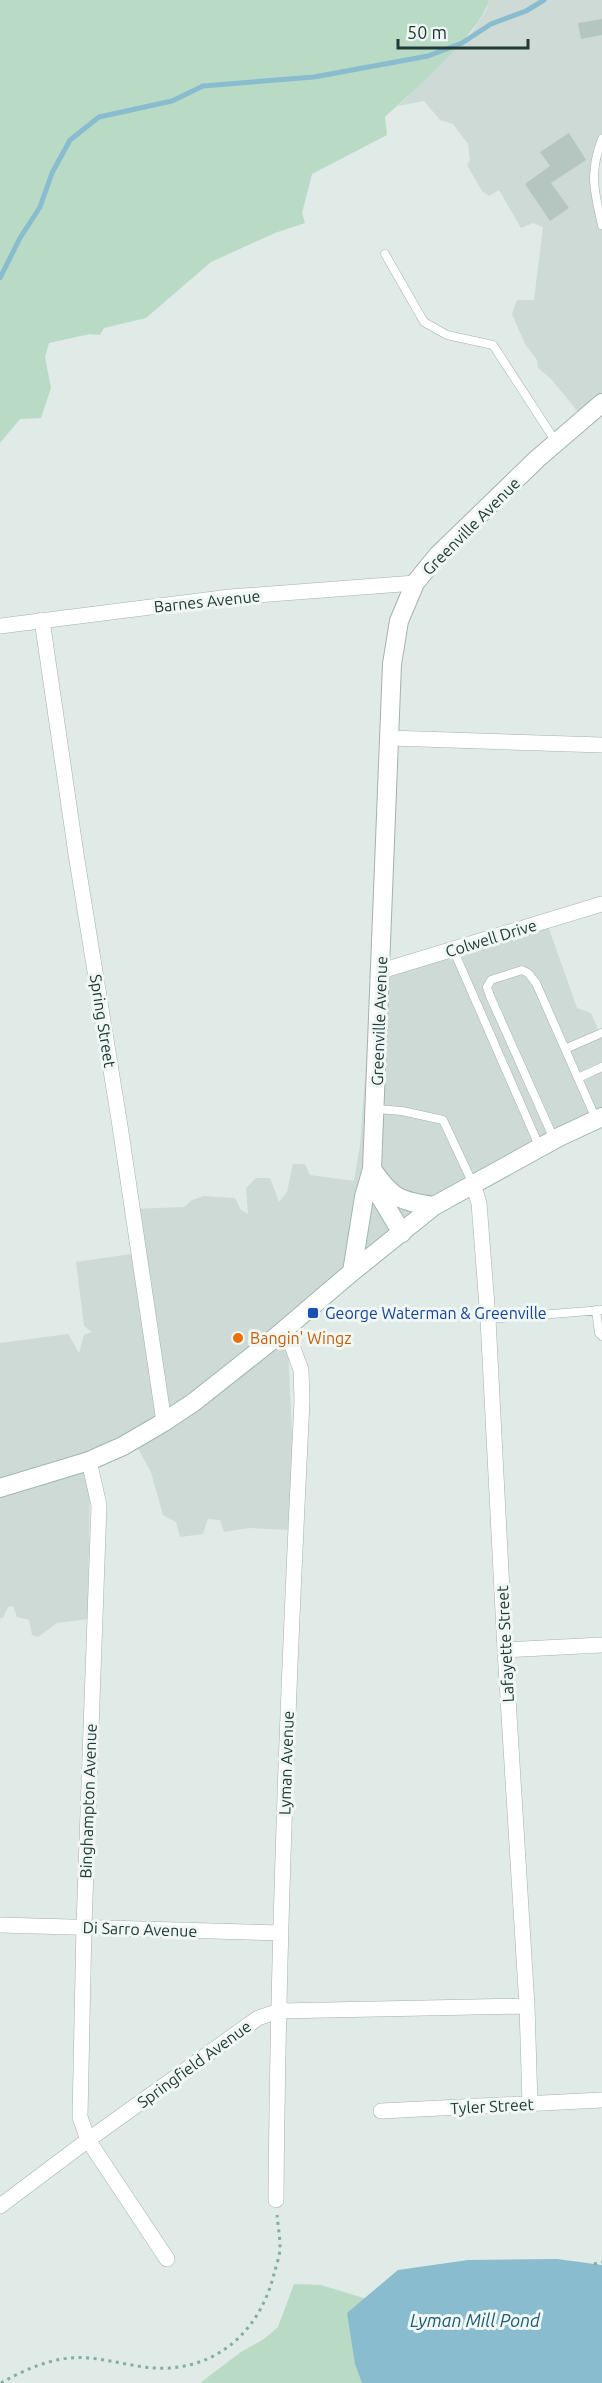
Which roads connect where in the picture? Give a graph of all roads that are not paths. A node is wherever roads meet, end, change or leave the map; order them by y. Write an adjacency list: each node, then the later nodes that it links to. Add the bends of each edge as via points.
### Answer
1 (602, 139): 2 (lane, via 594,160 593,187)
2 (602, 225)
3 (385, 254): 5 (lane, via 424,322 447,335 493,345)
4 (602, 403): 5 (main road, Greenville Avenue)
5 (556, 442): 6 (main road, Greenville Avenue, via 438,555)
6 (415, 583): 7 (street, Barnes Avenue, via 230,597); 9 (main road, Greenville Avenue, via 397,632)
7 (42, 620): 8 (street, Barnes Avenue); 30 (street, Spring Street)
8 (0, 626)
9 (390, 738): 10 (street); 13 (main road, Greenville Avenue)
10 (602, 745)
11 (602, 904): 12 (street, Colwell Drive)
12 (453, 949): 13 (street, Colwell Drive); 20 (lane)
13 (381, 971): 18 (main road, Greenville Avenue)
14 (602, 1033): 15 (lane)
15 (565, 1049): 17 (lane); 20 (lane, via 528,973 522,970 491,980 487,987 490,996)
16 (602, 1067): 17 (lane)
17 (578, 1078): 19 (lane)
18 (375, 1109): 21 (main road, Greenville Avenue); 22 (lane, via 443,1120)
19 (599, 1119): 20 (main road)
20 (547, 1144): 22 (main road)
21 (372, 1169): 23 (main road, via 398,1199); 24 (main road, Greenville Avenue, via 378,1193); 25 (main road)
22 (472, 1184): 23 (main road); 27 (street, Lafayette Street, via 479,1203)
23 (434, 1206): 24 (main road)
24 (402, 1233): 25 (main road)
25 (352, 1272): 28 (main road)
26 (599, 1310): 27 (lane); 29 (lane)
27 (488, 1319): 34 (street, Lafayette Street)
28 (286, 1329): 30 (main road); 37 (street, Lyman Avenue, via 301,1370 302,1401)
29 (602, 1336)
30 (164, 1422): 31 (main road)
31 (89, 1461): 32 (main road); 36 (street, Binghampton Avenue, via 99,1505)
32 (0, 1488)
33 (602, 1645): 34 (street)
34 (505, 1650): 38 (street, Lafayette Street)
35 (0, 1925): 36 (street, Di Sarro Avenue)
36 (84, 1926): 37 (street, Di Sarro Avenue); 43 (street, Binghampton Avenue, via 80,2116)
37 (280, 1934): 39 (street, Lyman Avenue)
38 (527, 2007): 39 (street, Springfield Avenue); 41 (street, Lafayette Street)
39 (279, 2011): 43 (street, Springfield Avenue, via 258,2018); 44 (street, Lyman Avenue)
40 (602, 2100): 41 (street, Tyler Street)
41 (530, 2104): 42 (street, Tyler Street)
42 (381, 2111)
43 (88, 2140): 45 (street, Springfield Avenue); 46 (street, Binghampton Avenue)
44 (276, 2200)
45 (0, 2206)
46 (167, 2259)

